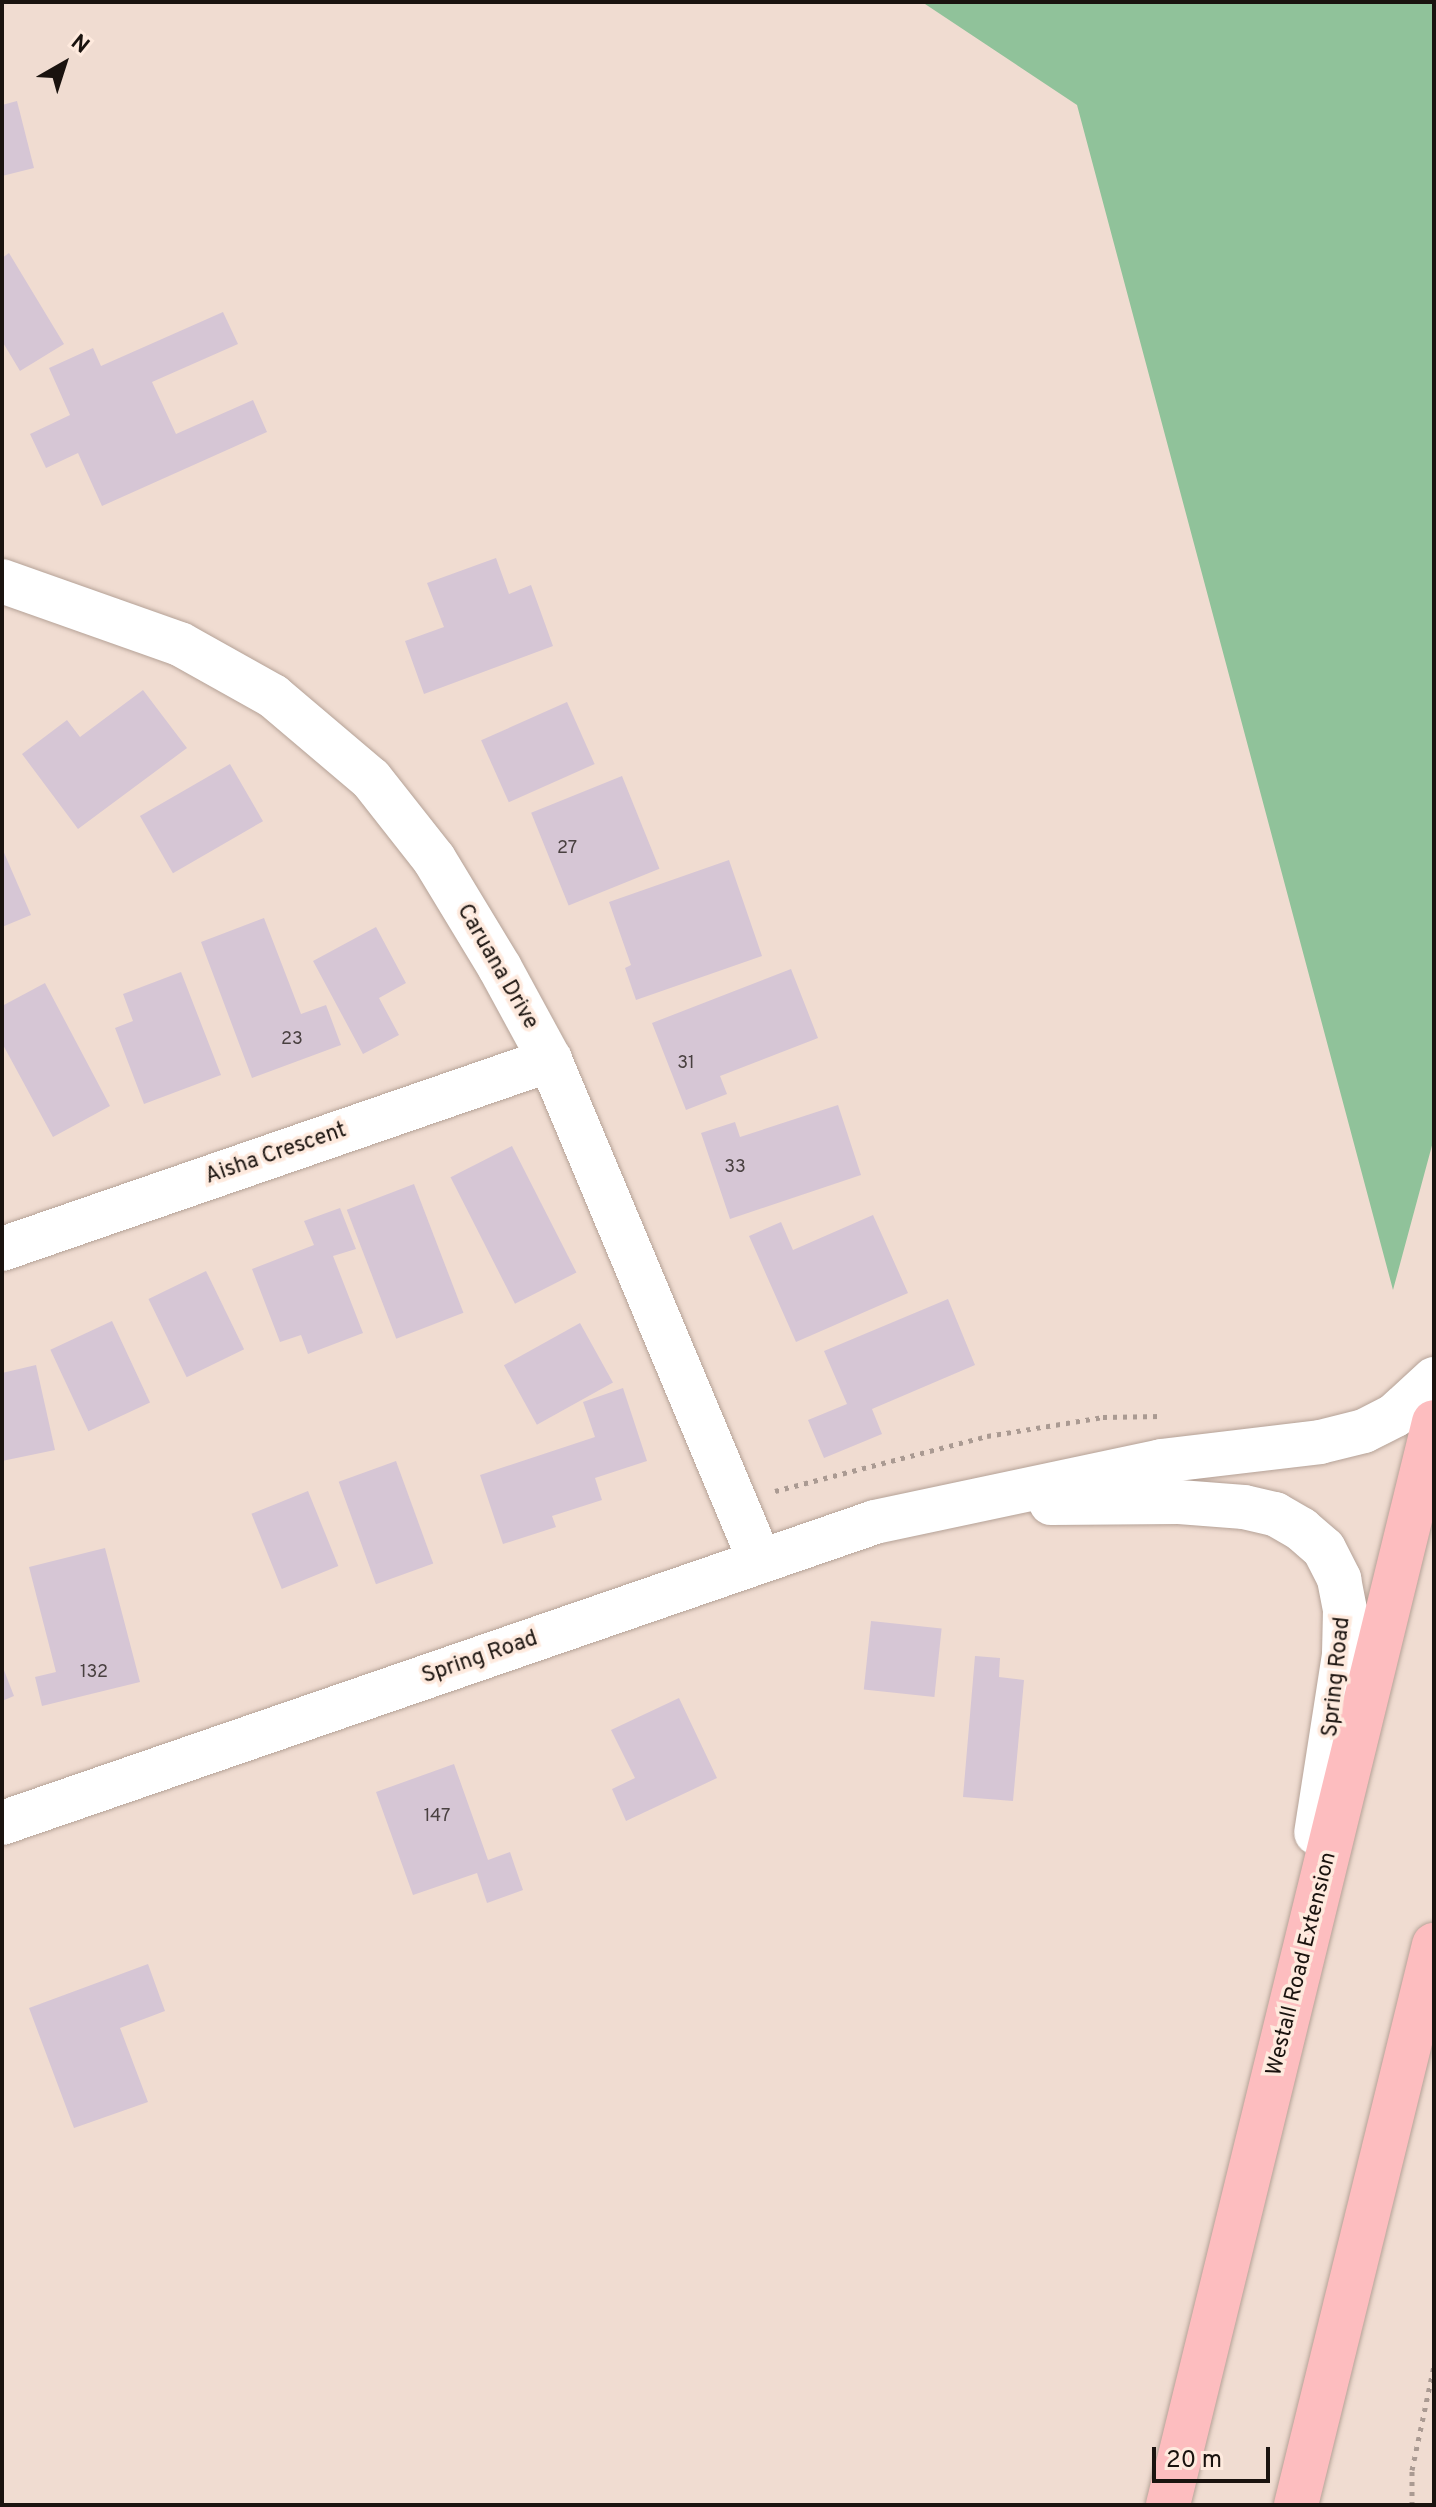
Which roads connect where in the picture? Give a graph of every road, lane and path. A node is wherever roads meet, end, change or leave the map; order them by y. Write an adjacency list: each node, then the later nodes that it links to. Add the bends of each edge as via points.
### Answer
1 (3, 584): 2 (main road, Caruana Drive, via 180,644 273,696 371,779 434,859)
2 (550, 1060): 3 (main road, Aisha Crescent); 7 (main road, Caruana Drive)
3 (2, 1249)
4 (1434, 1379): 6 (main road, Spring Road, via 1395,1415 1364,1431 1320,1442 1161,1461)
5 (1434, 1422): 10 (highway, Westall Road Extension)
6 (961, 1503): 7 (main road, Spring Road, via 875,1522); 10 (main road, Spring Road, via 1179,1502 1244,1507 1275,1514 1324,1549 1339,1579 1345,1610 1344,1655)
7 (760, 1561): 8 (main road, Spring Road)
8 (2, 1823)
9 (1434, 1945): 13 (highway)
10 (1284, 2036): 12 (highway, Westall Road Extension)
11 (1434, 2366): 14 (path, via 1412,2470)
12 (1168, 2505)
13 (1296, 2505)
14 (1412, 2505)

